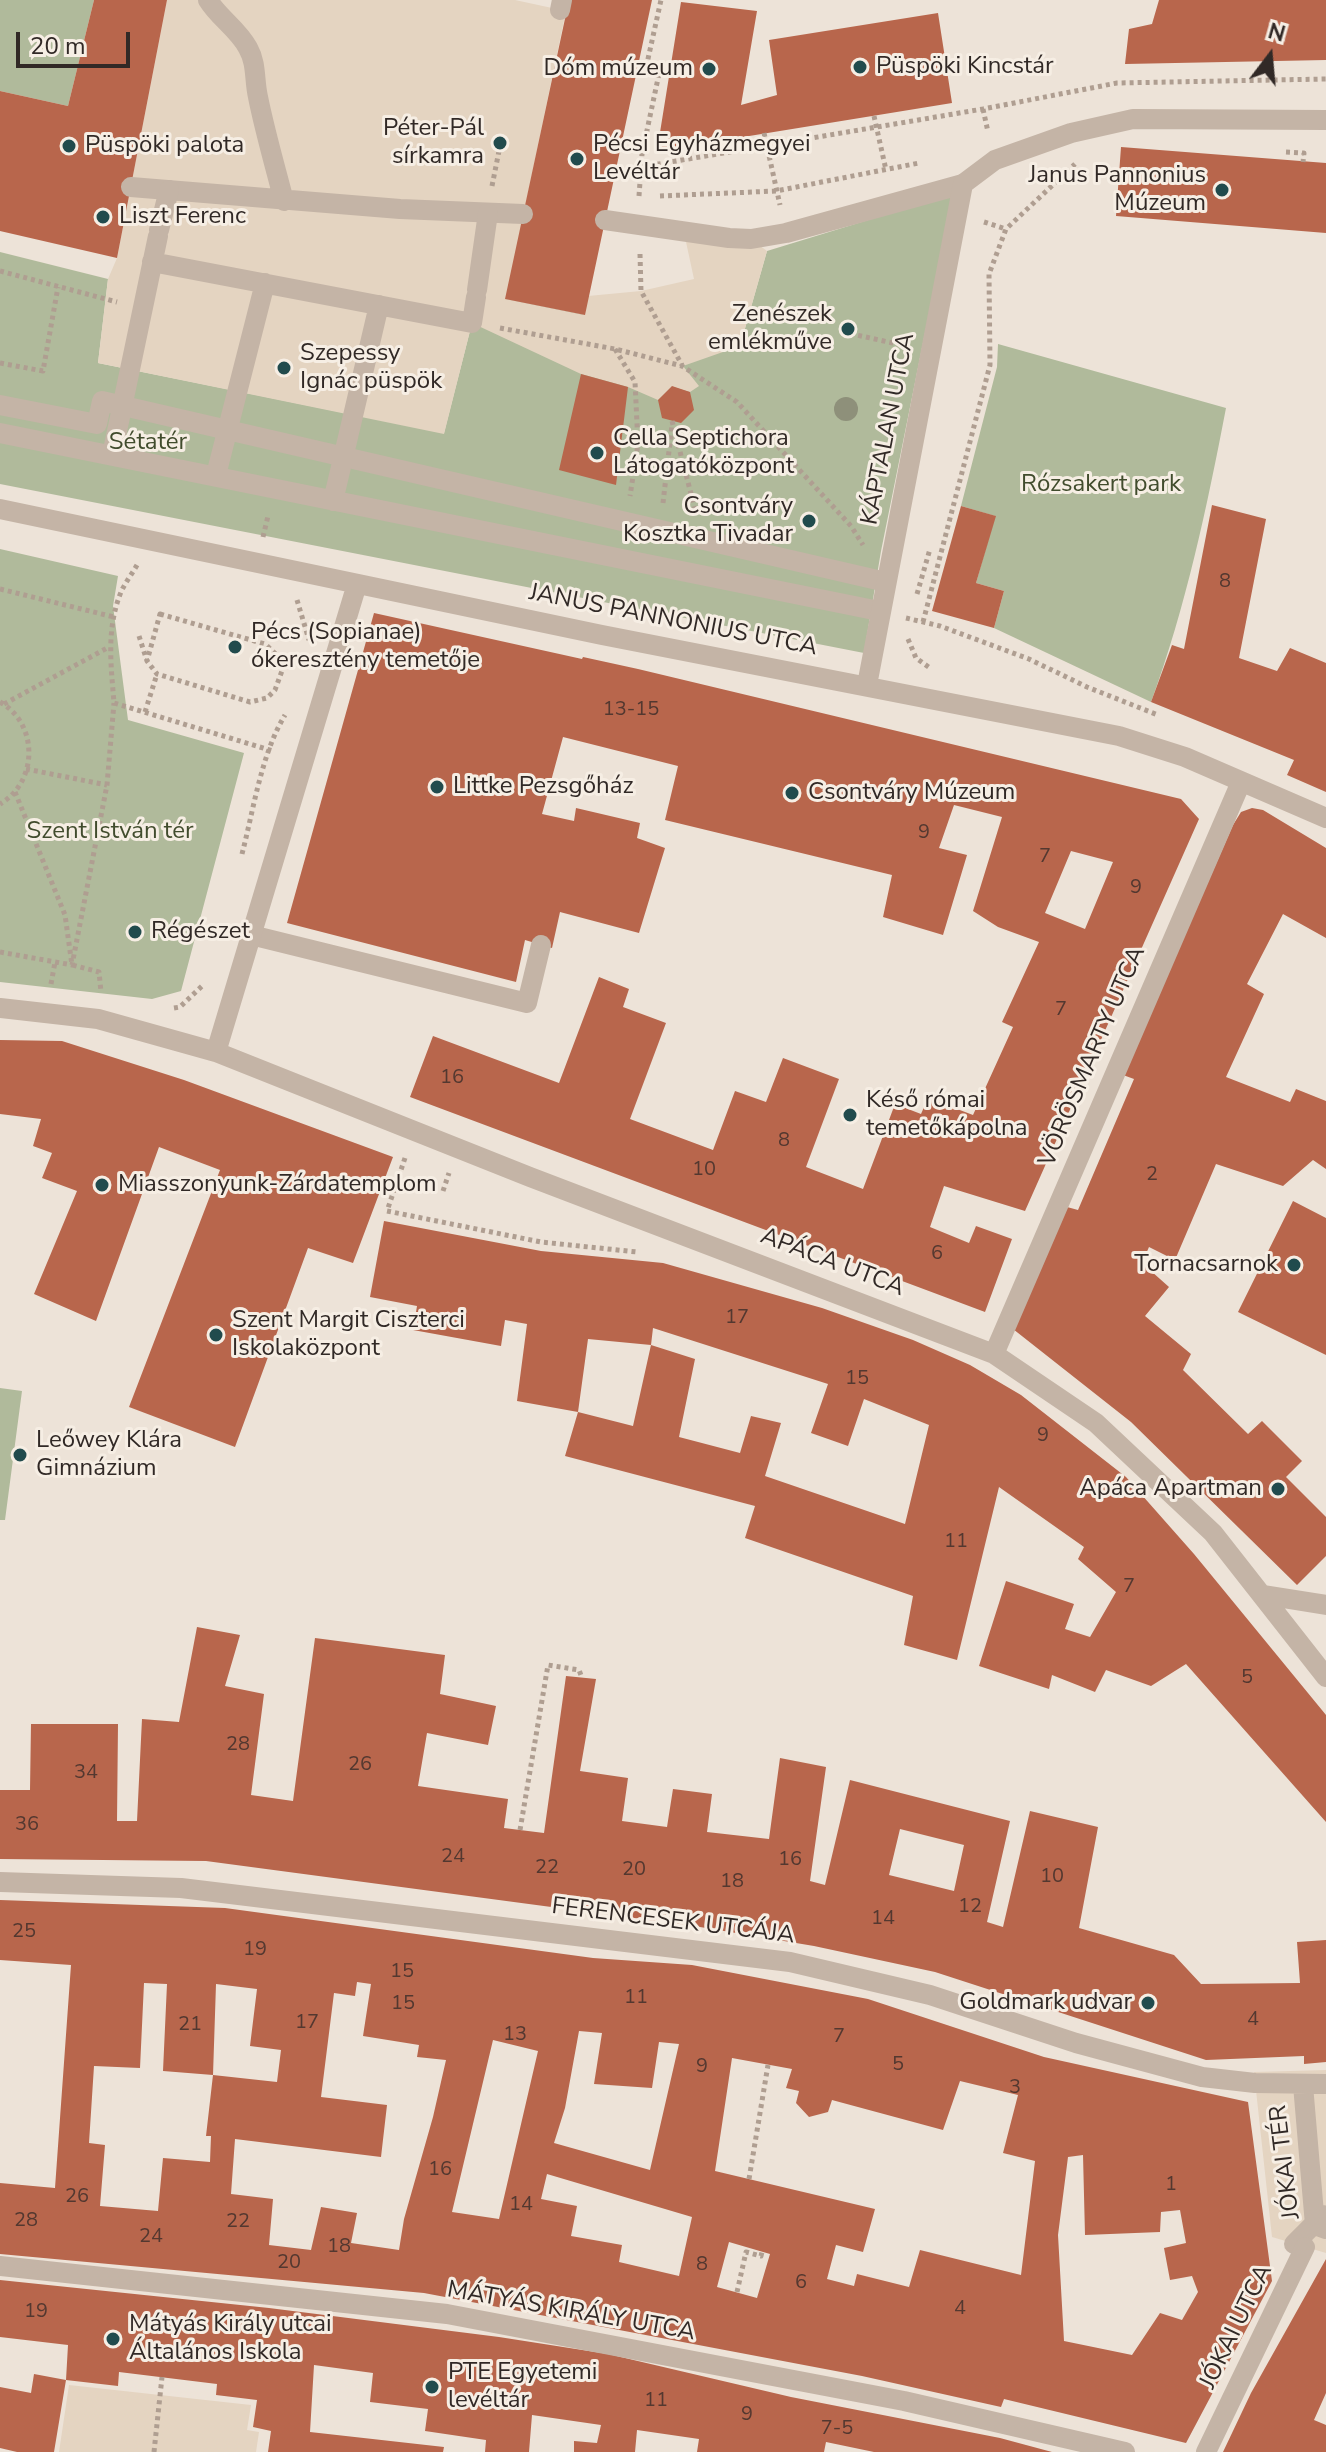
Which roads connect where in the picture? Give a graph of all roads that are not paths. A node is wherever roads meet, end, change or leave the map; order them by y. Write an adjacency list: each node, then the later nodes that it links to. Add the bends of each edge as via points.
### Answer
1 (208, 0): 6 (street, via 248,47)
2 (1326, 120): 3 (street, via 1133,119 1071,133 995,160)
3 (963, 184): 9 (street, via 751,239); 22 (street, KÁPTALAN UTCA)
4 (131, 187): 5 (street)
5 (169, 190): 6 (street); 10 (street)
6 (284, 201): 7 (street)
7 (488, 213): 8 (street); 12 (street, via 472,323)
8 (523, 214)
9 (605, 220)
10 (152, 262): 11 (street); 14 (street)
11 (265, 283): 12 (street); 15 (street)
12 (379, 305): 18 (street)
13 (0, 405): 14 (street, via 97,424 102,401)
14 (123, 406): 15 (street); 17 (street)
15 (226, 431): 18 (street); 19 (street)
16 (0, 433): 17 (street)
17 (112, 455): 19 (street)
18 (343, 455): 20 (street); 22 (street)
19 (216, 475): 20 (street)
20 (333, 501): 24 (street)
21 (0, 509): 23 (street, JANUS PANNONIUS UTCA)
22 (886, 582): 24 (street, KÁPTALAN UTCA)
23 (357, 584): 25 (street, JANUS PANNONIUS UTCA); 28 (street)
24 (878, 611): 25 (street, KÁPTALAN UTCA)
25 (867, 685): 26 (street, JANUS PANNONIUS UTCA, via 1119,736)
26 (1241, 782): 27 (street, JANUS PANNONIUS UTCA); 32 (street, VÖRÖSMARTY UTCA)
27 (1326, 818)
28 (251, 935): 29 (street, via 527,1003); 31 (street)
29 (541, 945)
30 (0, 1008): 31 (street, via 98,1019)
31 (216, 1052): 32 (street, APÁCA UTCA)
32 (994, 1354): 33 (street, APÁCA UTCA, via 1096,1423 1213,1533)
33 (1264, 1595): 34 (street); 35 (street, APÁCA UTCA)
34 (1326, 1605)
35 (1326, 1677)
36 (0, 1882): 38 (street, FERENCESEK UTCÁJA, via 181,1888 790,1962 930,1995 1202,2077)
37 (1326, 2084): 38 (street, FERENCESEK UTCÁJA)
38 (1303, 2085): 39 (street, JÓKAI TÉR)
39 (1322, 2222): 42 (street, JÓKAI UTCA, via 1299,2245)
40 (0, 2266): 41 (street, MÁTYÁS KIRÁLY UTCA, via 447,2314 904,2401)
41 (1125, 2452)
42 (1206, 2452)

